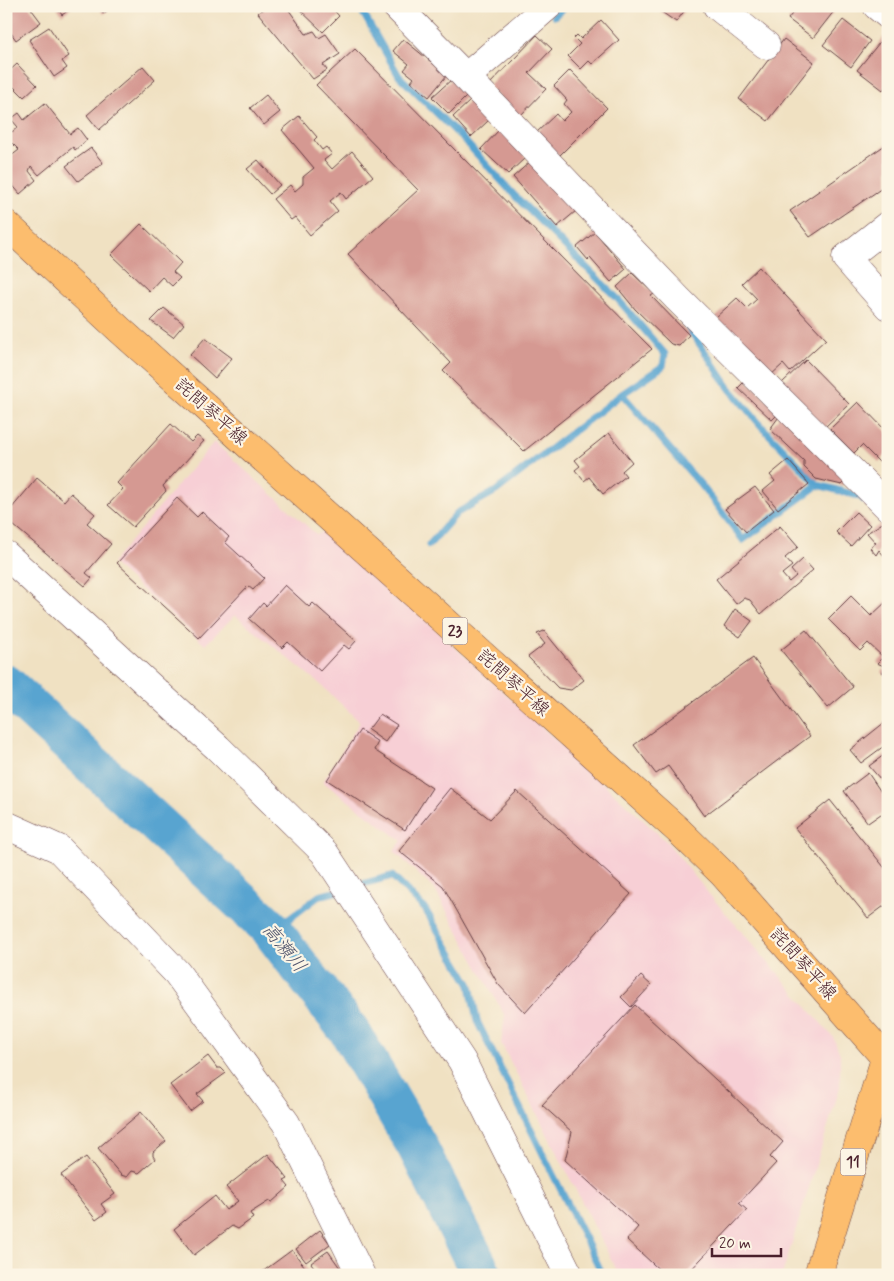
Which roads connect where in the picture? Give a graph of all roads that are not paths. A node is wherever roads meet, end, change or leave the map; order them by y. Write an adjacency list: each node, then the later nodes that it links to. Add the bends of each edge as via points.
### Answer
1 (396, 6): 7 (street)
2 (548, 6): 7 (street)
3 (717, 6): 6 (street)
4 (877, 6): 5 (street)
5 (888, 15)
6 (766, 45)
7 (466, 77): 11 (street, via 677,298)
8 (6, 224): 14 (main road, 詫間琴平線 / 23, via 679,831 723,874)
9 (888, 225): 10 (street, via 846,258)
10 (888, 306)
11 (888, 507)
12 (6, 555): 16 (street, via 218,748 324,852 462,1061)
13 (6, 825): 15 (street, via 59,849 177,973 286,1123)
14 (887, 1055): 17 (main road, 11)
15 (361, 1275)
16 (569, 1275)
17 (818, 1275)

